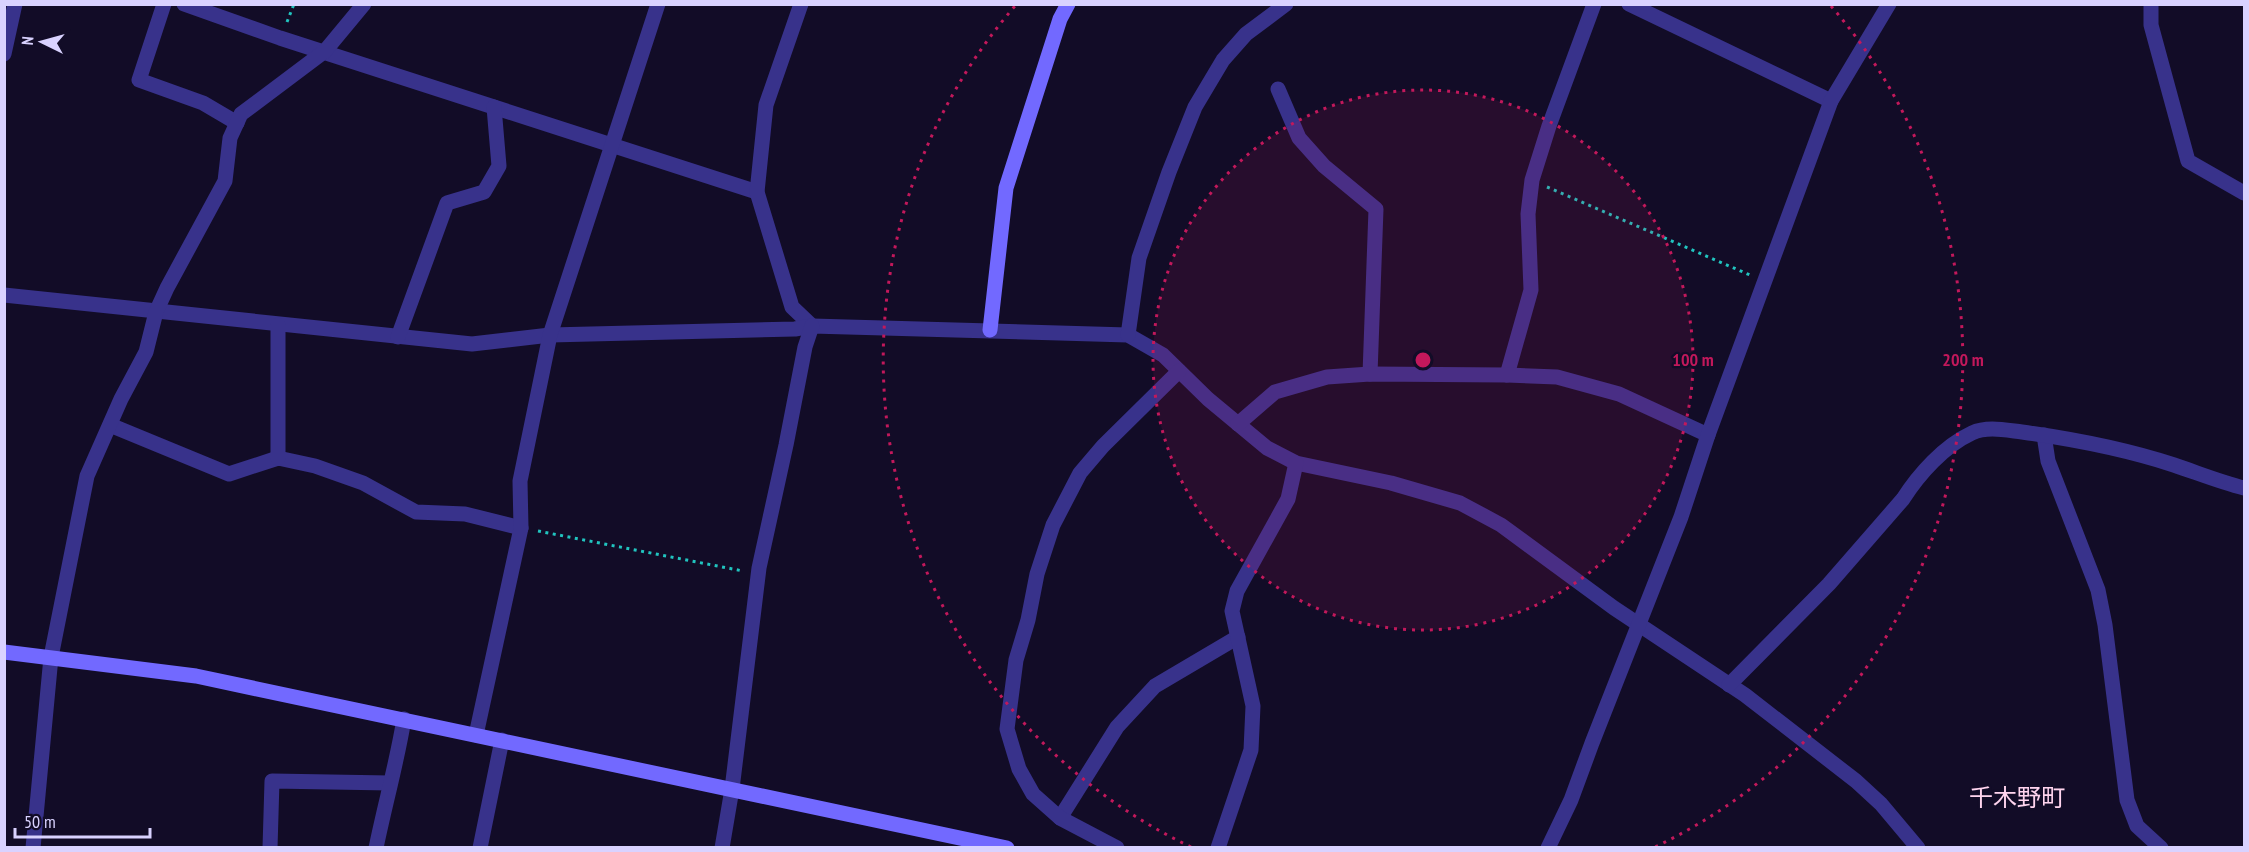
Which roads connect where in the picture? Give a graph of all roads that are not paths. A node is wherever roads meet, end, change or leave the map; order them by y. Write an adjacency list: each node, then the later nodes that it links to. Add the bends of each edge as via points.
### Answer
1 (15, 4): 14 (street)
2 (164, 4): 18 (street, via 139,80 203,103)
3 (184, 4): 13 (street)
4 (364, 4): 13 (street)
5 (658, 4): 19 (street)
6 (801, 4): 20 (street, via 766,105)
7 (1068, 4): 26 (street, via 1006,188)
8 (1286, 4): 28 (street, via 1246,34 1223,60 1195,107 1139,258)
9 (1594, 4): 32 (street, via 1532,180 1528,214 1531,290)
10 (1889, 4): 16 (street)
11 (2151, 4): 21 (street, via 2151,25 2188,161)
12 (1631, 5): 16 (street)
13 (325, 51): 17 (street); 18 (street, via 241,114)
14 (4, 54)
15 (1278, 89): 31 (street, via 1299,138 1324,166 1376,209)
16 (1831, 101): 35 (street)
17 (494, 107): 19 (street); 29 (street, via 500,166 484,192 447,203)
18 (237, 123): 23 (street, via 230,138 225,181)
19 (613, 146): 20 (street); 27 (street)
20 (757, 192): 25 (street, via 792,307)
21 (2244, 193)
22 (4, 295): 23 (street)
23 (156, 312): 24 (street); 33 (street, via 146,352)
24 (278, 325): 29 (street); 37 (street)
25 (812, 326): 26 (street); 27 (street); 50 (street, via 758,573)
26 (990, 330): 28 (street)
27 (550, 335): 29 (street, via 471,344); 40 (street, via 520,481)
28 (1128, 335): 30 (street, via 1163,355)
29 (398, 337)
30 (1179, 371): 34 (street); 51 (street, via 1080,473 1053,525 1037,574 1016,660 1007,729 1019,769 1034,794)
31 (1370, 374): 32 (street); 34 (street, via 1327,377 1275,392)
32 (1507, 375): 35 (street, via 1557,377 1619,394)
33 (110, 424): 37 (street, via 229,474); 44 (street, via 87,476)
34 (1238, 424): 38 (street, via 1267,448)
35 (1708, 435): 41 (street, via 1681,517)
36 (2044, 435): 39 (street, via 2175,465); 45 (street, via 1990,429 1972,432 1947,449 1912,484 1829,584); 62 (street, via 2048,461 2098,590 2127,800 2137,826)
37 (278, 459): 40 (street, via 315,466 363,483 416,512 465,514)
38 (1296, 463): 41 (street, via 1460,502 1501,525); 42 (street, via 1288,499 1237,591 1232,611)
39 (2244, 488)
40 (521, 528): 47 (street)
41 (1638, 624): 45 (street); 60 (street, via 1571,800)
42 (1238, 637): 51 (street, via 1155,686 1117,727); 59 (street, via 1252,706 1251,750)
43 (4, 652): 44 (street)
44 (51, 657): 46 (street, via 196,676); 52 (street)
45 (1729, 685): 61 (street, via 1856,781)
46 (404, 719): 47 (street); 49 (street)
47 (476, 735): 48 (street)
48 (502, 740): 50 (street); 55 (street)
49 (390, 783): 53 (street, via 272,781); 54 (street)
50 (732, 789): 56 (street); 57 (street)
51 (1060, 818): 58 (street)
52 (33, 848)
53 (270, 848)
54 (376, 848)
55 (480, 848)
56 (722, 848)
57 (1007, 848)
58 (1117, 848)
59 (1218, 848)
60 (1548, 848)
61 (1918, 848)
62 (2161, 848)

